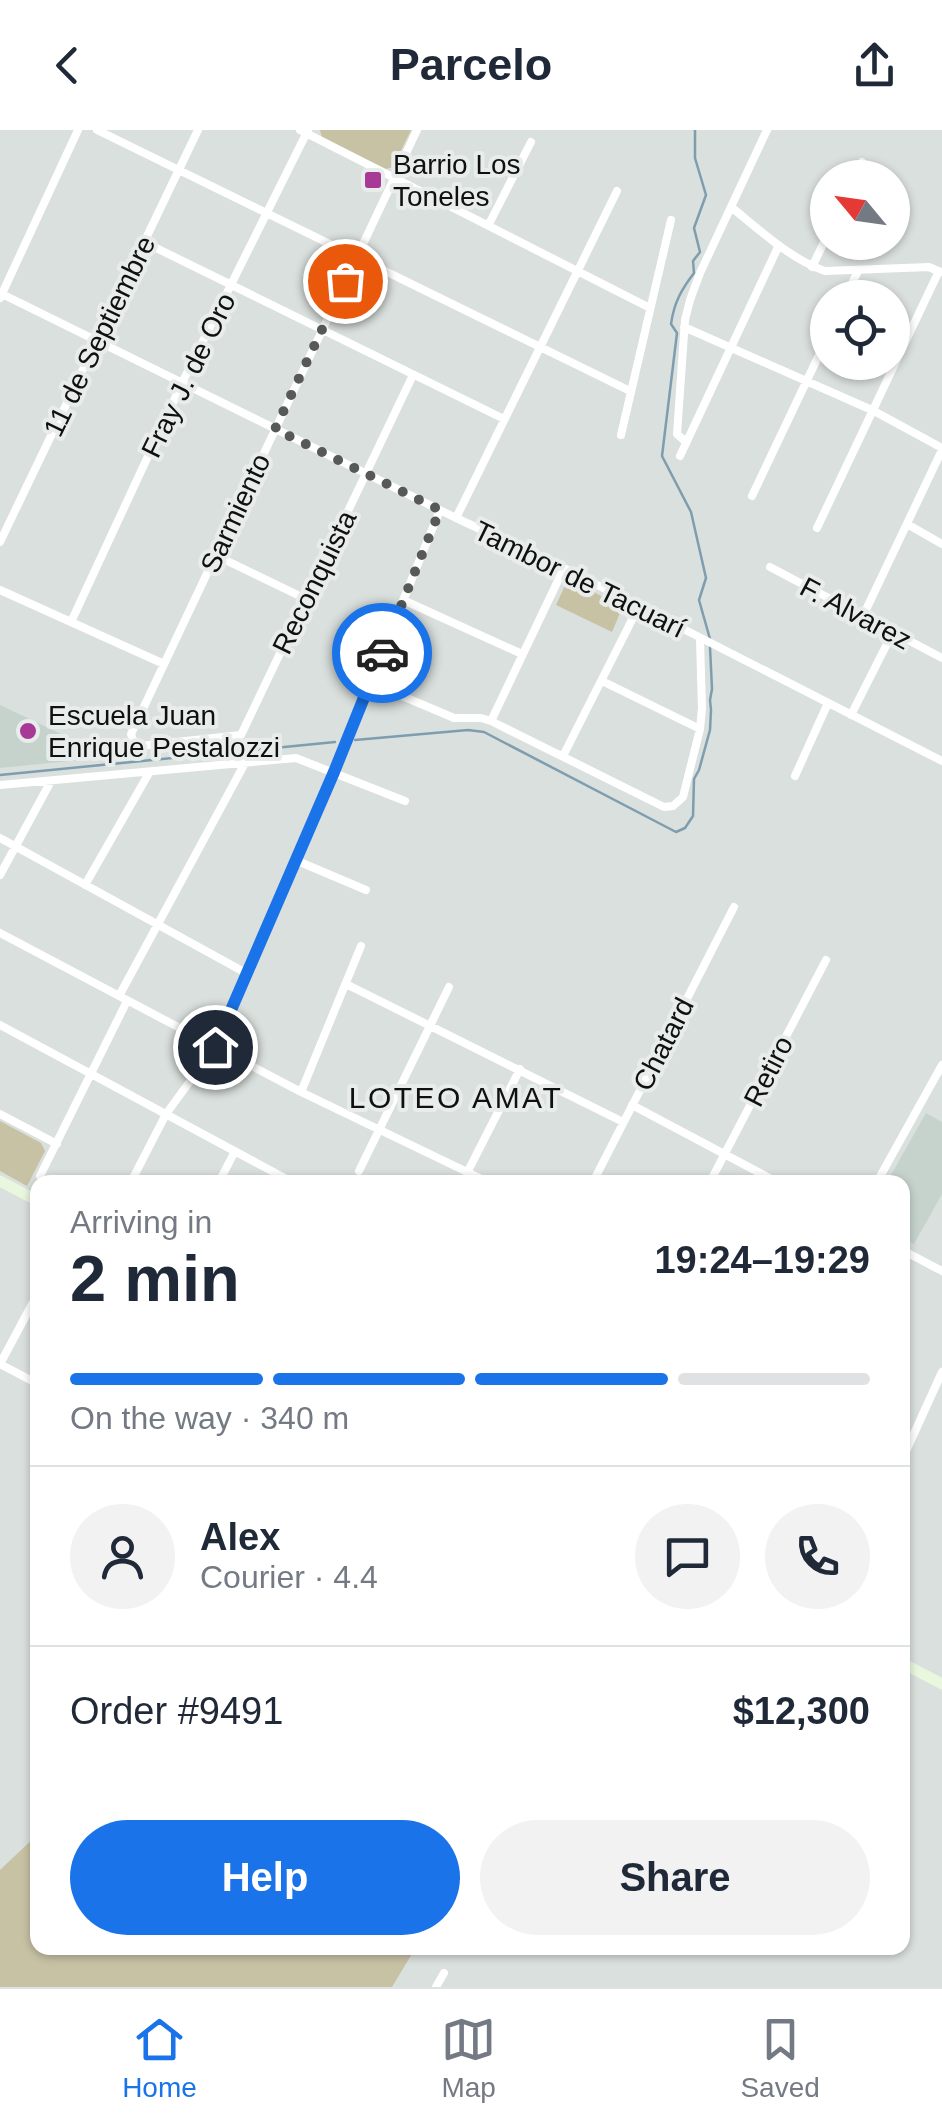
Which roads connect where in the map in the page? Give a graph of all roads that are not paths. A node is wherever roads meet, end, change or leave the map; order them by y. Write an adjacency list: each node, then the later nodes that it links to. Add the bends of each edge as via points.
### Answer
1 (78, 130): 21 (street)
2 (97, 130): 8 (street)
3 (198, 130): 8 (street, 11 de Septiembre)
4 (417, 130): 9 (street, Sarmiento)
5 (767, 130): 11 (street)
6 (305, 131): 9 (street); 12 (street, Fray J. de Oro)
7 (531, 142): 14 (street)
8 (178, 170): 12 (street); 15 (street, 11 de Septiembre)
9 (395, 176): 14 (street); 17 (street, Sarmiento)
10 (618, 191): 22 (street)
11 (731, 207): 16 (street); 29 (street)
12 (267, 213): 17 (street); 26 (street, Fray J. de Oro)
13 (671, 220): 28 (street)
14 (489, 224): 22 (street)
15 (144, 242): 26 (street); 31 (street, 11 de Septiembre)
16 (779, 245): 20 (street); 33 (street)
17 (356, 257): 30 (street, Sarmiento); 32 (street)
18 (815, 260): 20 (street)
19 (0, 262): 21 (street)
20 (812, 266): 23 (street)
21 (14, 268): 27 (street)
22 (578, 270): 28 (street); 32 (street)
23 (858, 270): 24 (street); 25 (street)
24 (941, 272): 39 (street)
25 (853, 280)
26 (231, 285): 30 (street); 37 (street, Fray J. de Oro)
27 (1, 296): 31 (street, Tambor de Tacuarí)
28 (650, 308): 38 (street)
29 (684, 327): 33 (street); 43 (street, via 677,434)
30 (322, 330): 35 (street); 41 (street, Sarmiento)
31 (96, 340): 37 (street, Tambor de Tacuarí); 52 (street, 11 de Septiembre)
32 (541, 345): 38 (street); 40 (street)
33 (731, 348): 36 (street); 43 (street)
34 (810, 374): 36 (street)
35 (413, 375): 40 (street); 46 (street, Reconquista)
36 (806, 382): 39 (street); 47 (street)
37 (182, 383): 41 (street, Tambor de Tacuarí); 62 (street, Fray J. de Oro)
38 (630, 391): 42 (street)
39 (874, 411): 44 (street); 51 (street)
40 (504, 419): 49 (street)
41 (275, 429): 46 (street, Tambor de Tacuarí); 54 (street, Sarmiento)
42 (621, 435)
43 (686, 442): 45 (street)
44 (942, 449): 50 (street)
45 (680, 456)
46 (366, 474): 48 (street, Tambor de Tacuarí); 58 (street, Reconquista)
47 (752, 496)
48 (440, 510): 49 (street, Tambor de Tacuarí); 59 (street)
49 (456, 518): 56 (street, Tambor de Tacuarí)
50 (906, 524): 53 (street); 61 (street)
51 (817, 528)
52 (0, 542)
53 (942, 544)
54 (216, 554): 58 (street); 67 (street, Sarmiento)
55 (770, 567): 61 (street, F. Alvarez)
56 (564, 568): 60 (street, Tambor de Tacuarí); 65 (street)
57 (0, 590): 62 (street)
58 (306, 600): 74 (street, Reconquista, via 241,735 140,746)
59 (403, 600): 65 (street); 69 (street)
60 (638, 608): 64 (street, Tambor de Tacuarí); 68 (street)
61 (862, 616): 63 (street, F. Alvarez)
62 (72, 622): 67 (street)
63 (893, 632): 66 (street, F. Alvarez); 71 (street)
64 (703, 640): 70 (street, Tambor de Tacuarí); 73 (street)
65 (522, 654): 72 (street)
66 (942, 658)
67 (164, 664): 74 (street, Sarmiento)
68 (602, 681): 73 (street); 75 (street)
69 (369, 682): 72 (street, via 444,714); 78 (street)
70 (828, 703): 71 (street, Tambor de Tacuarí); 80 (street)
71 (851, 715): 76 (street, Tambor de Tacuarí)
72 (491, 721): 75 (street)
73 (700, 729): 75 (street, via 683,797 674,806 664,807)
74 (131, 734)
75 (564, 756)
76 (942, 761)
77 (246, 764): 78 (street, via 296,758); 79 (street); 91 (street)
78 (334, 772): 83 (street); 86 (street)
79 (150, 773): 81 (street); 88 (street)
80 (795, 776)
81 (51, 781): 82 (street); 85 (street)
82 (0, 786)
83 (405, 801)
84 (0, 838): 85 (street)
85 (16, 847): 87 (street); 88 (street)
86 (295, 860): 89 (street); 95 (street)
87 (0, 875)
88 (85, 885): 91 (street)
89 (366, 890)
90 (734, 907): 106 (street, Chatard)
91 (158, 925): 95 (street); 98 (street)
92 (0, 934): 98 (street)
93 (361, 946): 96 (street)
94 (826, 960): 113 (street, Retiro)
95 (246, 974): 101 (street)
96 (346, 984): 100 (street); 105 (street)
97 (449, 987): 100 (street)
98 (123, 998): 101 (street); 104 (street)
99 (0, 1025): 104 (street)
100 (430, 1026): 102 (street); 110 (street)
101 (215, 1047): 105 (street); 108 (street)
102 (520, 1069): 109 (street); 115 (street)
103 (940, 1071): 124 (street)
104 (92, 1074): 108 (street); 111 (street)
105 (301, 1092): 110 (street)
106 (632, 1104): 109 (street, Chatard); 113 (street)
107 (0, 1114): 111 (street)
108 (166, 1114): 112 (street); 117 (street)
109 (623, 1122): 121 (street, Chatard)
110 (378, 1131): 114 (street); 115 (street)
111 (57, 1144): 116 (street)
112 (235, 1151): 118 (street); 119 (street)
113 (725, 1154): 122 (street, Retiro); 123 (street)
114 (359, 1171)
115 (468, 1173): 120 (street)
116 (41, 1175)
117 (136, 1175)
118 (223, 1175)
119 (279, 1175)
120 (472, 1175)
121 (596, 1175)
122 (714, 1175)
123 (764, 1175)
124 (881, 1175)
125 (1, 1184): 126 (street)
126 (30, 1197)
127 (910, 1254): 128 (street)
128 (942, 1271)
129 (30, 1308): 130 (street)
130 (0, 1364): 132 (street)
131 (942, 1372): 133 (street)
132 (30, 1380)
133 (910, 1442)
134 (910, 1667): 135 (street)
135 (942, 1684)
136 (444, 1973): 137 (street)
137 (436, 1987)

